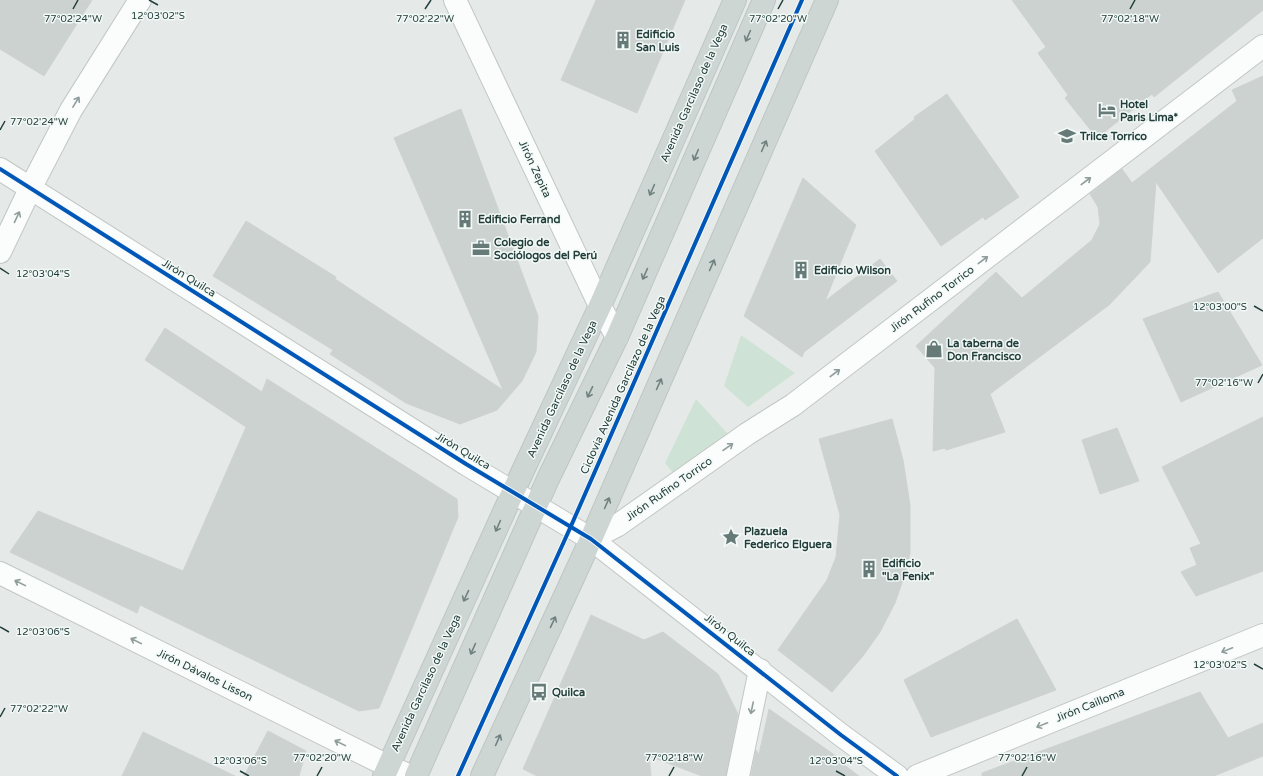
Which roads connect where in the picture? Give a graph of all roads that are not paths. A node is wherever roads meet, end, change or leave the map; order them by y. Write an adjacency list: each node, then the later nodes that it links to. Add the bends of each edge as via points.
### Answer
1 (140, 0): 8 (street, one-way to 1, via 71,110)
2 (455, 0): 10 (street, Jirón Zepita)
3 (735, 0): 10 (main road, Avenida Garcilaso de la Vega, one-way to 10)
4 (764, 0): 11 (main road, one-way to 11)
5 (827, 0): 14 (main road, one-way to 5)
6 (1263, 46): 14 (street, Jirón Rufino Torrico, one-way to 6, via 618,525 747,434 794,405)
7 (0, 169): 8 (street, Jirón Quilca)
8 (30, 189): 9 (street, one-way to 8); 12 (street, Jirón Quilca)
9 (0, 252)
10 (600, 306): 11 (street, Jirón Zepita); 12 (main road, Avenida Garcilaso de la Vega)
11 (617, 337): 13 (main road, one-way to 13)
12 (514, 492): 13 (street, Jirón Quilca); 18 (main road, Avenida Garcilaso de la Vega, one-way to 18)
13 (536, 506): 14 (street, Jirón Quilca); 20 (main road, one-way to 20)
14 (591, 539): 17 (street, Jirón Quilca); 21 (main road, one-way to 14)
15 (0, 573): 18 (street, Jirón Dávalos Lisson, one-way to 15)
16 (1263, 635): 24 (street, Jirón Cailloma, one-way to 24)
17 (760, 670): 22 (street, one-way to 22); 23 (street, Jirón Quilca)
18 (386, 771): 19 (street, Jirón Dávalos Lisson)
19 (410, 776)
20 (416, 776)
21 (482, 776)
22 (738, 776)
23 (897, 776)
24 (917, 776)

